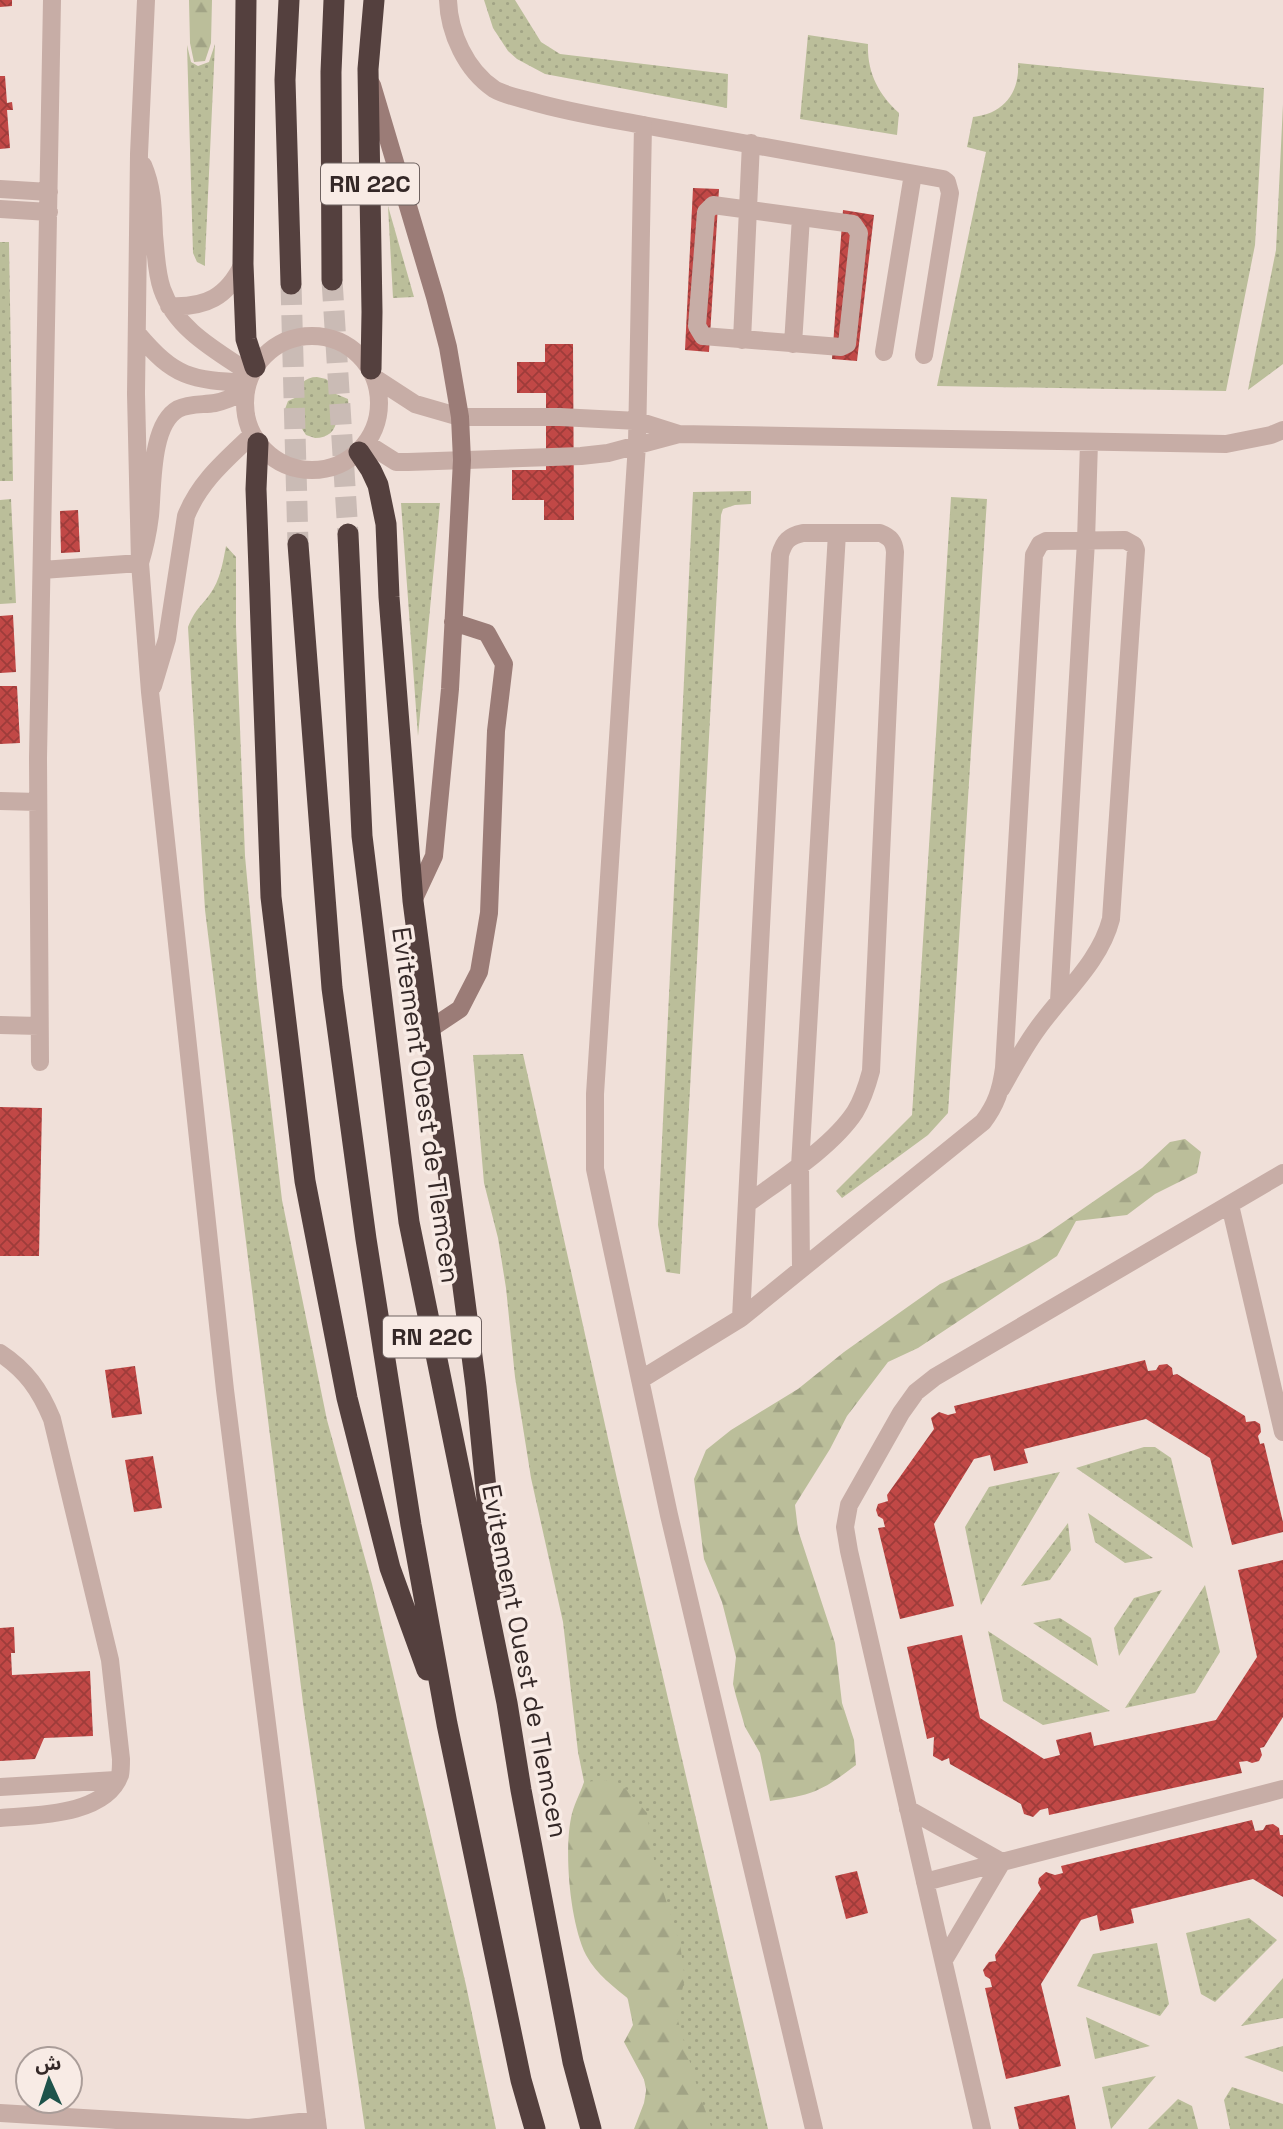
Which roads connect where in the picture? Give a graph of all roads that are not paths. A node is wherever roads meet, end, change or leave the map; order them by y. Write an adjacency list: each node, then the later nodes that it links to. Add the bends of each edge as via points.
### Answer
1 (52, 0): 14 (street)
2 (146, 0): 11 (street)
3 (246, 0): 19 (highway)
4 (289, 0): 21 (highway, RN 22C, via 285,79)
5 (334, 0): 20 (highway, RN 22C)
6 (374, 0): 8 (highway, RN 22C)
7 (448, 0): 9 (street, via 464,57 496,90 575,113)
8 (368, 69): 28 (highway, RN 22C); 30 (main road, via 435,297)
9 (643, 125): 10 (street); 31 (street)
10 (751, 143): 12 (street); 16 (street)
11 (139, 154): 22 (street, via 151,188 157,268); 23 (street)
12 (913, 174): 26 (street); 27 (street, via 943,179 950,187)
13 (0, 189): 14 (street)
14 (49, 192): 17 (street)
15 (0, 209): 17 (street)
16 (748, 210): 18 (street); 24 (street); 24 (street, via 713,205 707,209 697,326 708,338)
17 (49, 212): 44 (street)
18 (801, 217): 25 (street); 25 (street, via 853,224 859,233 847,344)
19 (243, 264): 22 (street, via 231,284 214,299 199,305); 29 (highway)
20 (332, 280)
21 (291, 284)
22 (169, 306): 29 (street, via 198,338)
23 (136, 333): 29 (street, via 156,356 185,375 205,381); 43 (street)
24 (743, 340): 25 (street)
25 (793, 344)
26 (884, 352)
27 (924, 355)
28 (373, 374): 29 (street, via 346,345 325,337 302,336 280,344 262,358); 30 (street, via 415,404); 37 (street, via 379,412)
29 (250, 379): 34 (street, via 244,406); 43 (street, via 225,401 186,405 166,421 155,457 147,539)
30 (460, 417): 31 (street); 38 (main road)
31 (638, 421): 33 (street); 36 (street)
32 (1283, 430): 35 (street, via 1226,444)
33 (679, 434): 35 (street); 36 (street)
34 (255, 439): 37 (street, via 275,459 306,470 340,464); 46 (street, via 206,480 186,516 167,639); 66 (highway, RN 22C, via 271,897 305,1181 347,1398 390,1568)
35 (1089, 442): 41 (street)
36 (637, 444): 38 (street, via 581,456); 63 (street, via 595,1169)
37 (363, 448): 38 (street, via 396,462); 49 (highway, via 378,485 386,524)
38 (461, 460): 45 (main road)
39 (837, 533): 56 (street); 56 (street, via 880,533 894,543 895,552 871,1072 849,1120); 58 (street, via 791,536 780,555)
40 (348, 534): 65 (highway, Evitement Ouest de Tlemcen / RN 22C, via 362,836 408,1222)
41 (1086, 541): 50 (street); 50 (street, via 1125,540 1136,550 1111,919 1102,945); 55 (street, via 1046,541 1034,555)
42 (298, 544): 66 (highway, RN 22C, via 332,988 368,1253)
43 (140, 563): 44 (street); 46 (street)
44 (42, 570): 48 (street)
45 (453, 622): 49 (main road, via 434,856); 53 (main road, via 487,633 504,664 496,731 489,913 479,971 460,1009)
46 (150, 692): 76 (street, via 225,1390)
47 (0, 801): 48 (street)
48 (38, 802): 52 (street)
49 (413, 901): 53 (highway, RN 22C)
50 (1059, 1001): 55 (street, via 1037,1028)
51 (0, 1026): 52 (street)
52 (40, 1026): 54 (street)
53 (429, 1029): 65 (highway, RN 22C, via 476,1387)
54 (40, 1062)
55 (1001, 1089): 60 (street, via 983,1122)
56 (800, 1166): 58 (street); 60 (street)
57 (1283, 1172): 59 (street)
58 (747, 1204): 61 (street)
59 (1230, 1205): 64 (street); 70 (street, via 934,1377 901,1413 849,1504 845,1527 849,1551)
60 (801, 1269): 61 (street)
61 (741, 1318): 63 (street)
62 (0, 1353): 67 (street, via 27,1374 52,1419 110,1660 121,1759)
63 (640, 1380): 79 (street)
64 (1283, 1432)
65 (507, 1703): 78 (highway, Evitement Ouest de Tlemcen / RN 22C, via 573,2062)
66 (447, 1724): 77 (highway, RN 22C)
67 (117, 1780): 68 (street); 71 (street, via 96,1801 82,1807)
68 (0, 1787)
69 (1283, 1789): 72 (street)
70 (908, 1809): 72 (street); 73 (street)
71 (0, 1818)
72 (1002, 1862): 73 (street); 74 (street)
73 (926, 1882): 74 (street)
74 (944, 1960): 80 (street)
75 (0, 2113): 76 (street, via 249,2128)
76 (318, 2125)
77 (535, 2129)
78 (592, 2129)
79 (814, 2129)
80 (982, 2129)

